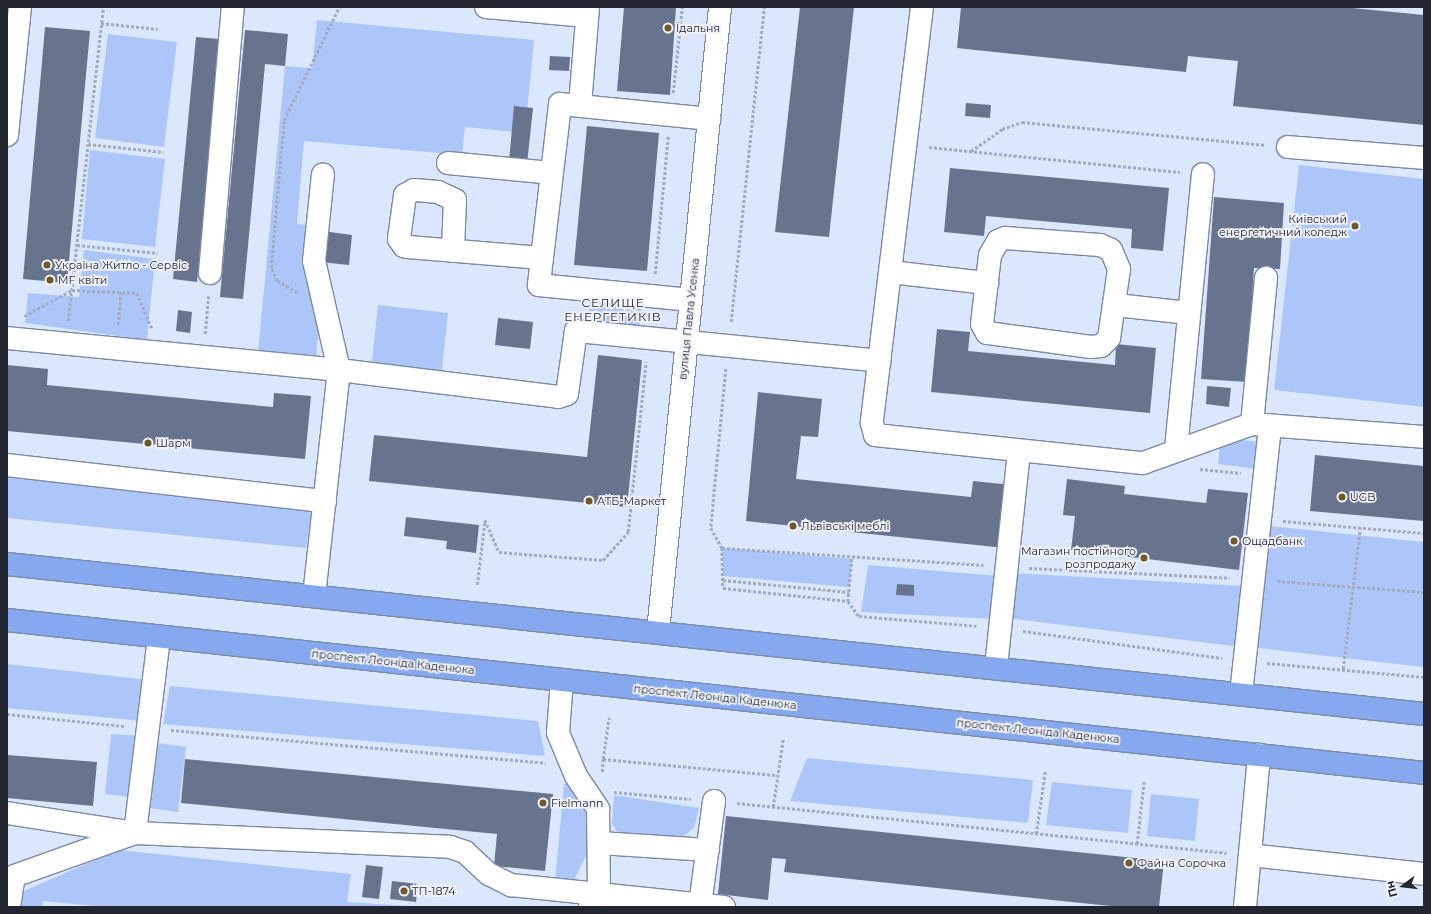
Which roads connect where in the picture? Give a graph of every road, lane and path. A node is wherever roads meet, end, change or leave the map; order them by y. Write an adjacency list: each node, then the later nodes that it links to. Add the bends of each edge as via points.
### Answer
1 (20, 7): 16 (street)
2 (102, 7): 11 (path)
3 (233, 7): 32 (street)
4 (339, 7): 40 (path, via 284,120 271,268 277,281)
5 (486, 7): 10 (street)
6 (682, 7): 14 (path)
7 (720, 7): 15 (street, вулиця Павла Усенка)
8 (764, 7): 49 (path)
9 (922, 7): 18 (street)
10 (588, 11): 13 (street)
11 (101, 23): 12 (path); 17 (path)
12 (158, 29)
13 (580, 105): 14 (street); 24 (street, via 558,106)
14 (670, 116): 15 (street); 37 (path)
15 (709, 119): 38 (street, вулиця Павла Усенка)
16 (7, 135)
17 (88, 144): 21 (path); 27 (path)
18 (906, 145): 20 (path); 31 (street)
19 (1288, 147): 20 (path, via 1022,122 1002,129); 22 (street)
20 (971, 151): 26 (path)
21 (164, 152)
22 (1424, 158)
23 (448, 164): 24 (street)
24 (551, 173): 30 (street)
25 (323, 174): 40 (street, via 314,261)
26 (1203, 174): 41 (street)
27 (77, 245): 29 (path); 35 (path)
28 (453, 251): 30 (street)
29 (158, 253)
30 (542, 258): 37 (street, via 539,285)
31 (890, 272): 34 (street); 51 (street)
32 (210, 273): 44 (path)
33 (1266, 278): 53 (street)
34 (987, 283): 39 (street, via 982,324 991,336 1101,346 1112,330); 39 (street, via 993,248 1006,238 1100,245 1111,250 1116,260)
35 (72, 290): 36 (path); 42 (path); 46 (path)
36 (121, 292): 48 (path); 50 (path, via 137,293)
37 (653, 296): 38 (street)
38 (691, 300): 47 (street, вулиця Павла Усенка)
39 (1116, 305): 41 (street)
40 (325, 309): 52 (street)
41 (1189, 313): 55 (street)
42 (20, 318)
43 (7, 338): 46 (street)
44 (204, 340)
45 (648, 340): 47 (street); 52 (street, via 576,332 569,388 563,396); 70 (path, via 628,532 603,560 499,552 485,520)
46 (66, 344): 48 (street)
47 (686, 344): 49 (street); 78 (street, вулиця Павла Усенка)
48 (115, 348): 50 (street)
49 (728, 348): 51 (street); 64 (path, via 711,528)
50 (162, 353): 52 (street)
51 (880, 361): 56 (street, via 872,423 875,435)
52 (339, 370): 60 (street)
53 (1261, 425): 54 (street); 55 (street); 59 (street)
54 (1424, 436)
55 (1176, 449): 56 (street, via 1143,463)
56 (1019, 451): 67 (street)
57 (7, 465): 60 (street)
58 (1196, 469): 59 (path)
59 (1265, 476): 61 (street)
60 (325, 501): 74 (street)
61 (1260, 519): 62 (path); 68 (street)
62 (1360, 528): 63 (path); 71 (path)
63 (1424, 533)
64 (722, 548): 65 (path); 69 (path)
65 (852, 559): 67 (path); 72 (path)
66 (7, 564): 74 (highway)
67 (1006, 567): 68 (path); 77 (street)
68 (1253, 579): 71 (path); 80 (street)
69 (723, 580): 72 (path); 75 (path, via 723,588)
70 (477, 585)
71 (1353, 587): 73 (path); 82 (path)
72 (849, 592): 75 (path)
73 (1424, 592)
74 (314, 596): 78 (highway)
75 (848, 601): 77 (path, via 859,616)
76 (7, 620): 79 (highway, проспект Леоніда Каденюка)
77 (1000, 628): 80 (path); 81 (street)
78 (658, 632): 81 (highway)
79 (159, 636): 84 (highway, проспект Леоніда Каденюка); 89 (street)
80 (1245, 660): 82 (path); 85 (street)
81 (996, 667): 85 (highway)
82 (1343, 670): 83 (path)
83 (1424, 677)
84 (562, 680): 91 (highway, проспект Леоніда Каденюка); 93 (street, via 558,733)
85 (1241, 694): 87 (highway)
86 (7, 714): 89 (path)
87 (1424, 714)
88 (609, 717): 92 (path)
89 (148, 728): 93 (path); 103 (street)
90 (783, 739): 97 (path)
91 (1259, 755): 95 (highway, проспект Леоніда Каденюка); 108 (street)
92 (603, 759): 96 (path); 97 (path)
93 (572, 766): 105 (street, via 598,809)
94 (1044, 772): 104 (path)
95 (1424, 773)
96 (602, 774)
97 (777, 775): 101 (path)
98 (1144, 781): 106 (path)
99 (607, 791): 100 (path)
100 (714, 801): 101 (path); 107 (street)
101 (773, 807): 104 (path)
102 (7, 813): 103 (street)
103 (135, 833): 110 (street, via 450,847 465,852 504,883); 112 (street, via 14,876)
104 (1036, 834): 106 (path)
105 (600, 843): 107 (street); 110 (street)
106 (1137, 844): 108 (path)
107 (708, 850): 111 (street)
108 (1250, 855): 109 (street); 114 (street)
109 (1424, 874)
110 (594, 901): 111 (street)
111 (700, 905): 113 (street)
112 (9, 907)
113 (724, 907)
114 (1245, 907)

